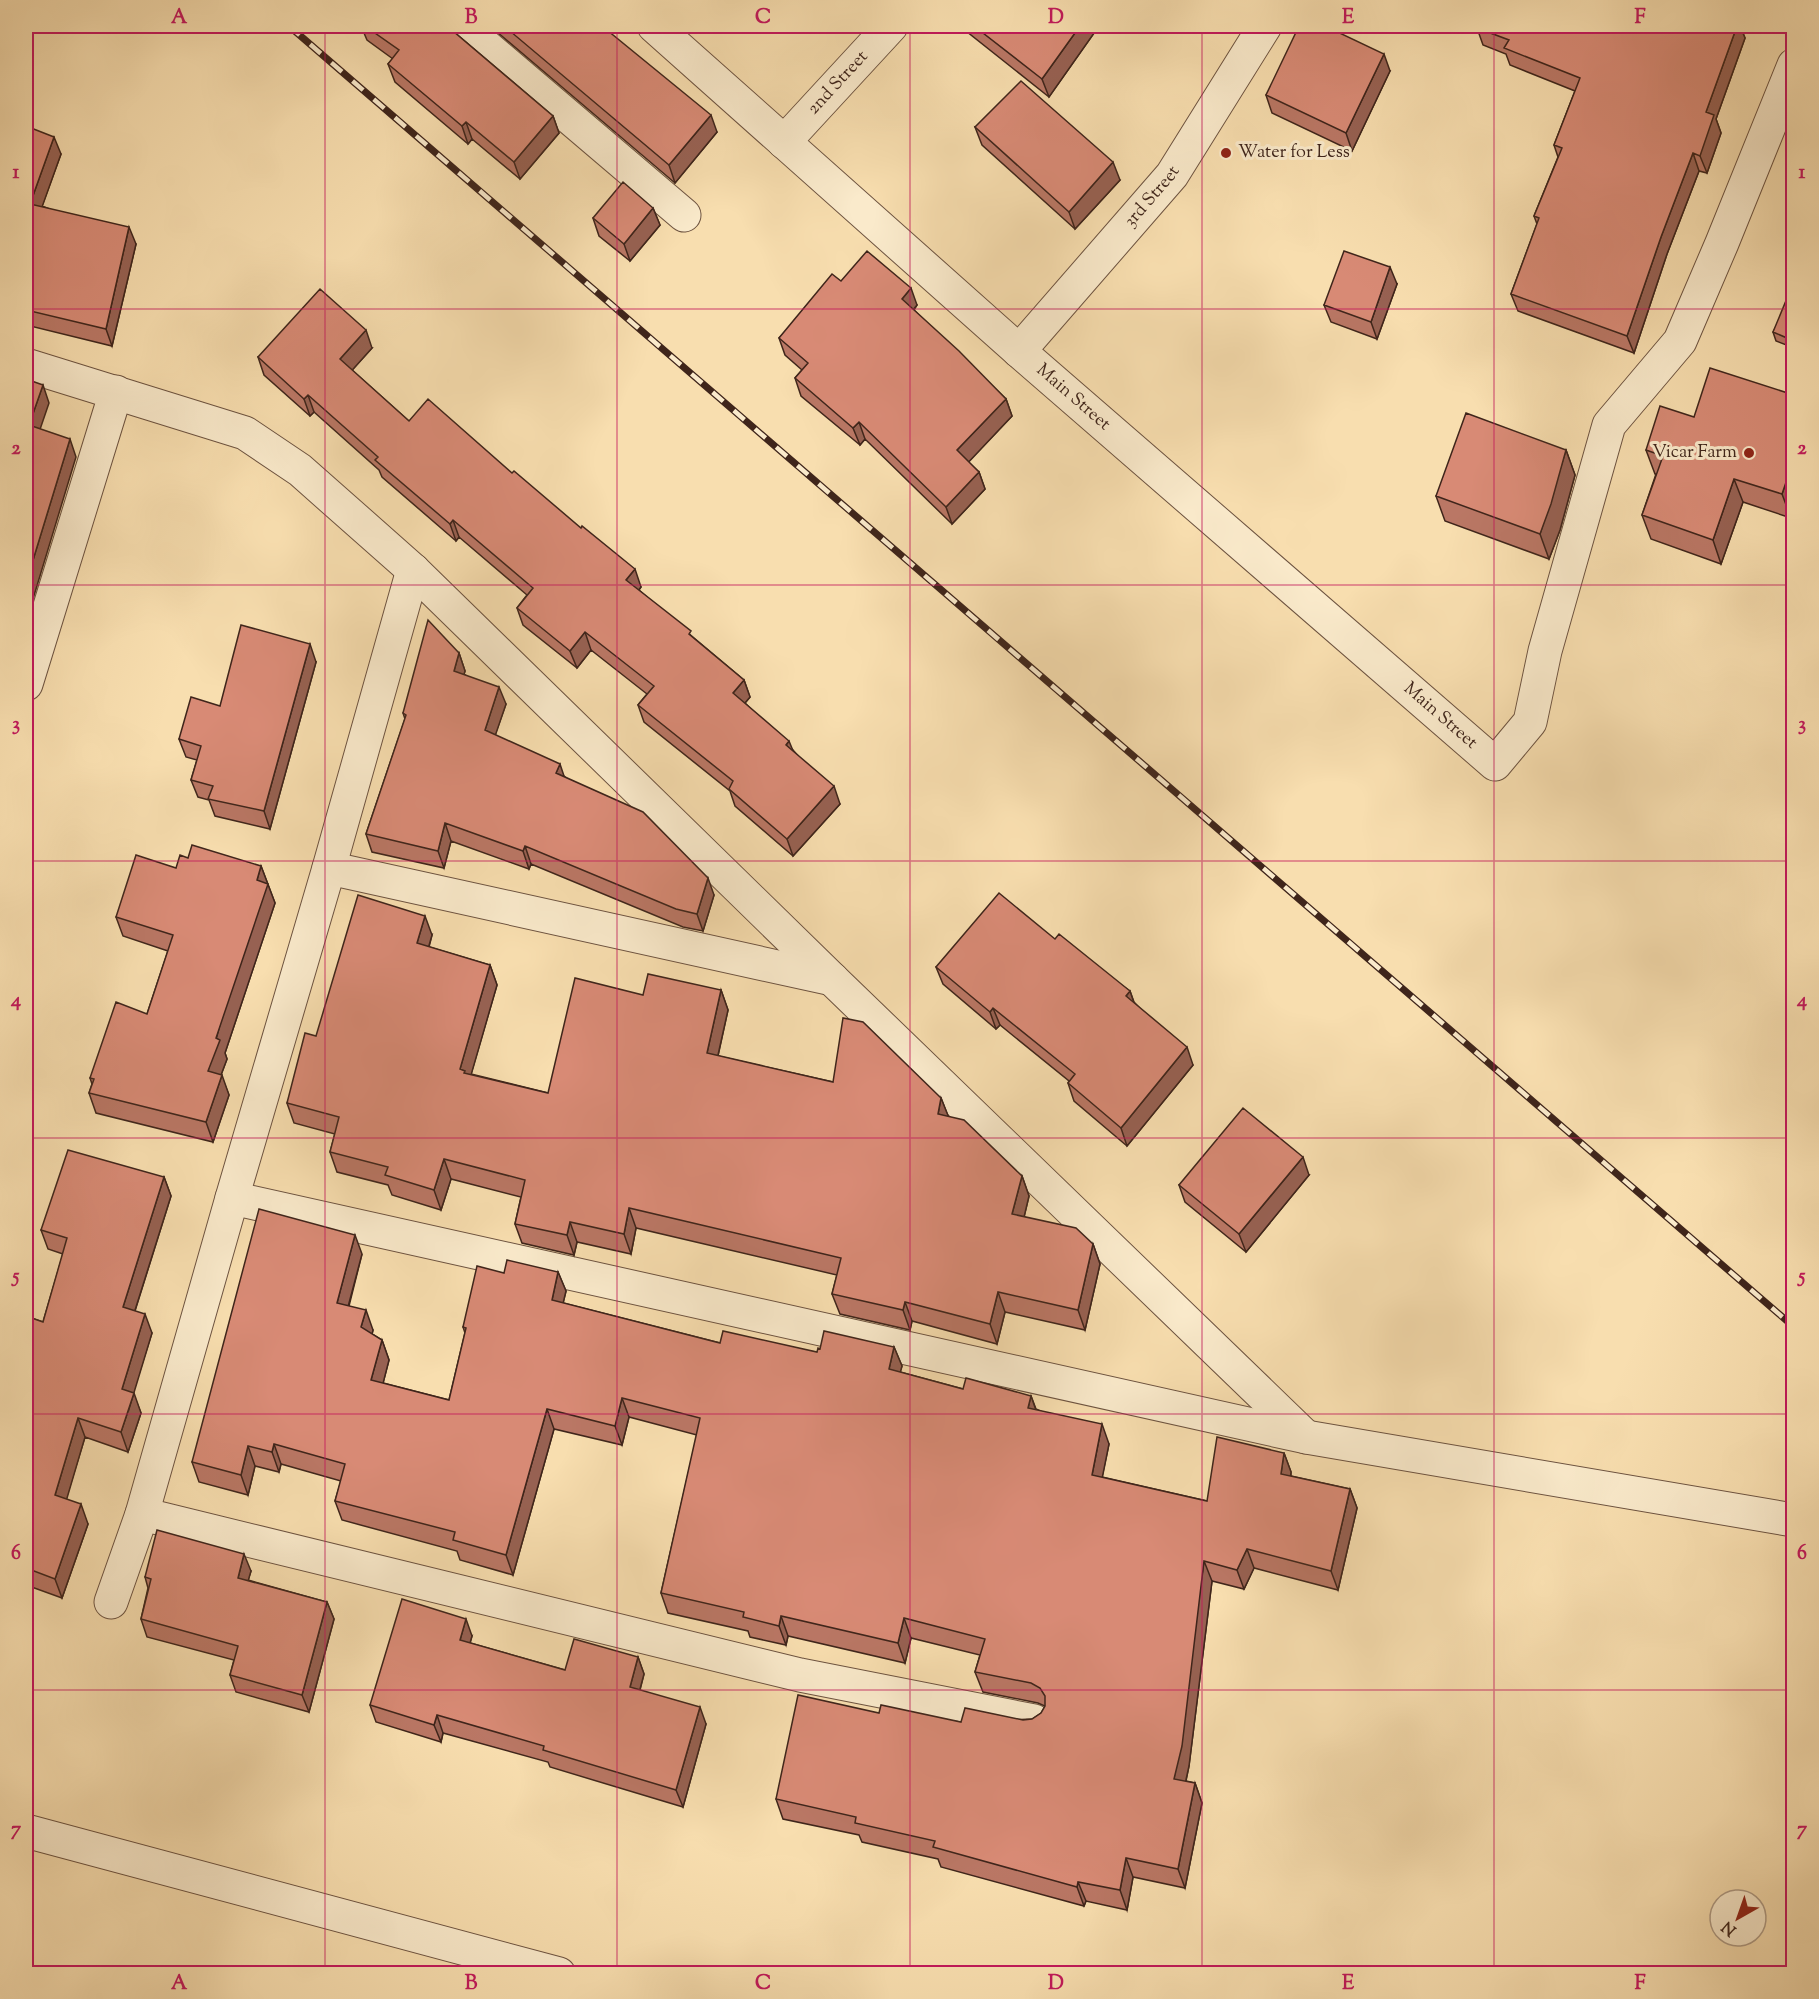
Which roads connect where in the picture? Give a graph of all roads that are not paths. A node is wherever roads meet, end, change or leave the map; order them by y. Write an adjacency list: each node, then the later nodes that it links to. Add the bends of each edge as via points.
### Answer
1 (462, 26): 7 (street)
2 (654, 26): 6 (street, Main Street)
3 (891, 26): 6 (street, 2nd Street)
4 (1265, 26): 8 (street, 3rd Street, via 1172,175)
5 (1794, 65): 8 (street, Main Street, via 1680,341 1609,424 1545,651 1530,722 1495,764)
6 (784, 142): 8 (street, Main Street)
7 (684, 215)
8 (1019, 351)
9 (26, 364): 10 (street)
10 (116, 393): 11 (street, via 245,432 300,470); 12 (street)
11 (413, 570): 13 (street); 14 (street)
12 (26, 684)
13 (329, 868): 14 (street); 15 (street)
14 (832, 979): 16 (street)
15 (232, 1198): 16 (street); 17 (street)
16 (1306, 1437): 18 (street)
17 (142, 1514): 19 (street); 20 (street, via 800,1675)
18 (1793, 1520)
19 (111, 1602)
20 (1034, 1721)
21 (26, 1831): 22 (street)
22 (559, 1974)

